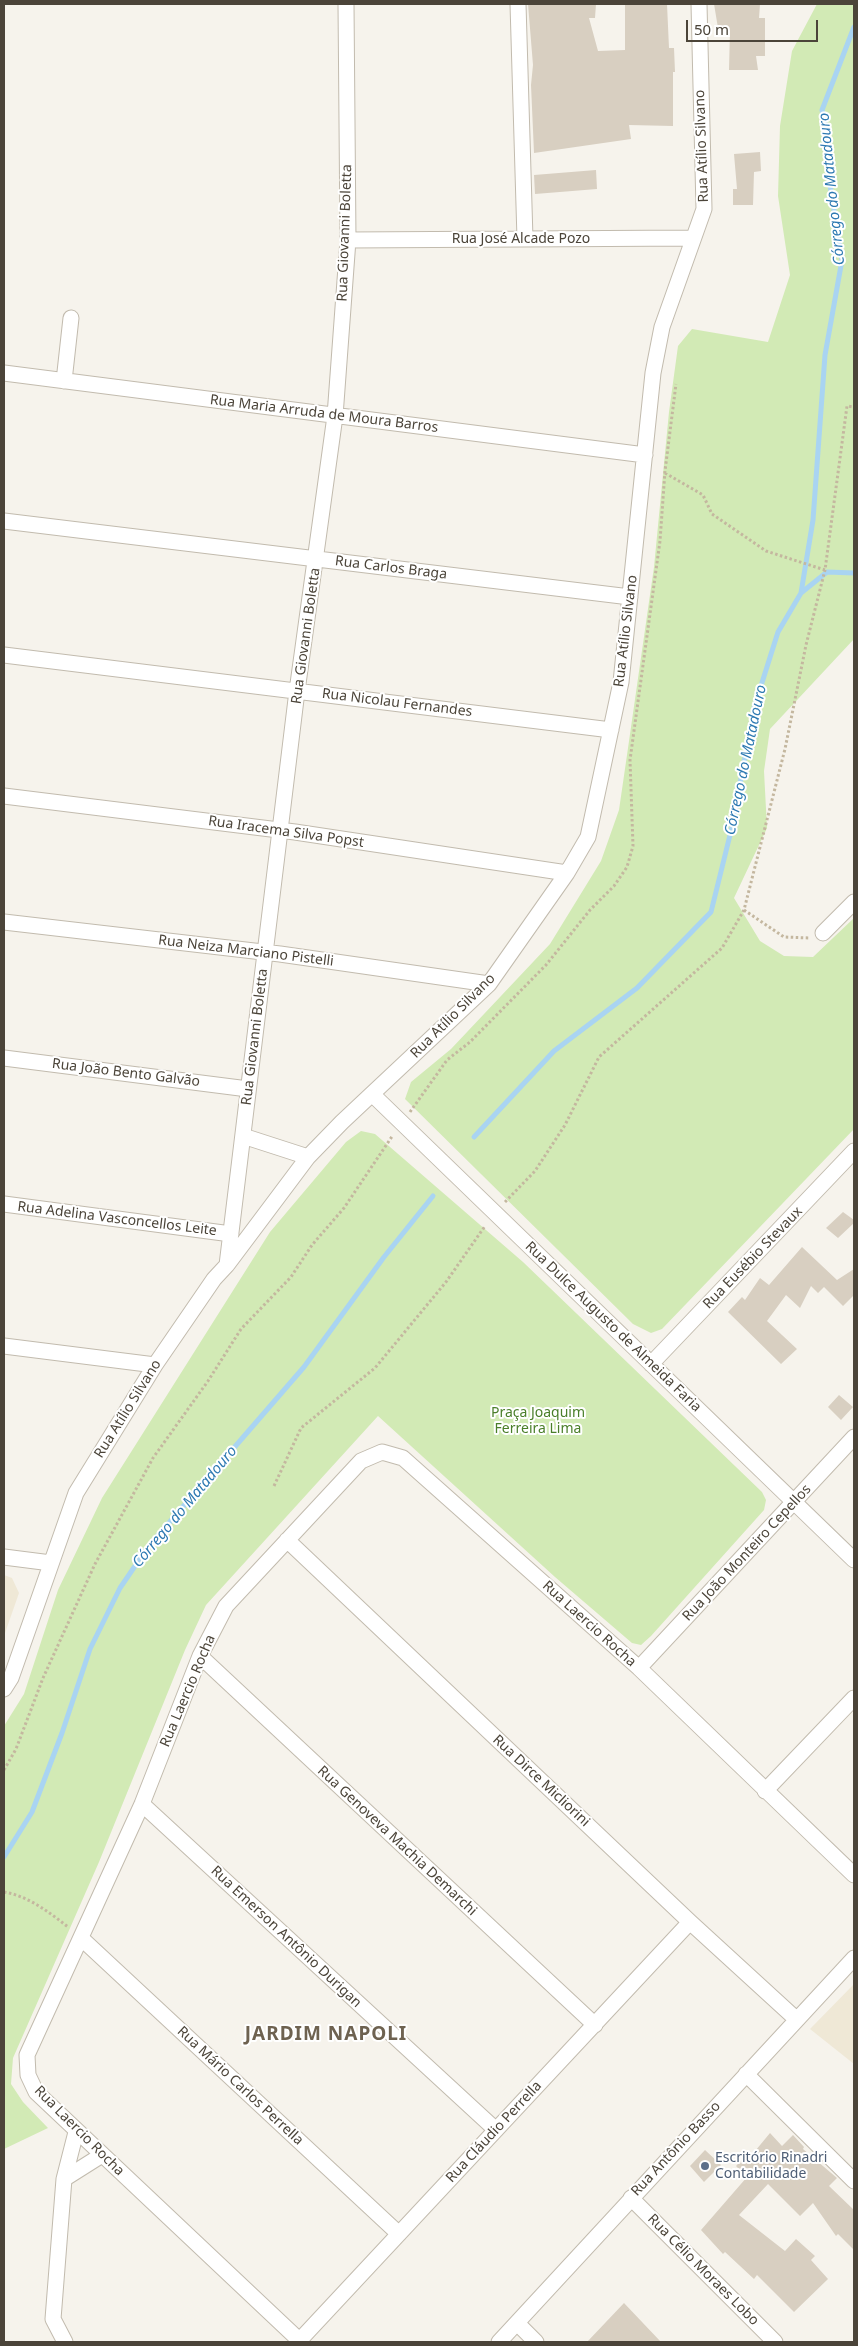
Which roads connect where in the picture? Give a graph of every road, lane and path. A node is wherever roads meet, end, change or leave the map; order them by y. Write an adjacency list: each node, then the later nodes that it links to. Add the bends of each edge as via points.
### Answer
1 (346, 4): 6 (street, Rua Giovanni Boletta)
2 (518, 4): 5 (street)
3 (699, 4): 4 (street, Rua Atílio Silvano, via 704,209)
4 (693, 238): 5 (street, Rua José Alcade Pozo); 12 (street, Rua Atílio Silvano, via 662,327 653,373)
5 (525, 239): 6 (street, Rua José Alcade Pozo)
6 (348, 240): 11 (street, Rua Giovanni Boletta)
7 (71, 318): 9 (street)
8 (4, 373): 9 (street, Rua Maria Arruda de Moura Barros)
9 (64, 381): 11 (street, Rua Maria Arruda de Moura Barros)
10 (854, 407): 16 (path, via 846,406)
11 (336, 416): 12 (street, Rua Maria Arruda de Moura Barros); 15 (street, Rua Giovanni Boletta)
12 (645, 455): 17 (street, Rua Atílio Silvano)
13 (665, 473): 16 (path, via 703,495 712,514 766,551)
14 (4, 521): 15 (street, Rua Carlos Braga)
15 (317, 559): 17 (street, Rua Carlos Braga); 19 (street, Rua Giovanni Boletta)
16 (825, 571): 25 (path)
17 (630, 597): 20 (street, Rua Atílio Silvano, via 621,682)
18 (4, 655): 19 (street, Rua Nicolau Fernandes)
19 (298, 691): 20 (street, Rua Nicolau Fernandes); 22 (street, Rua Giovanni Boletta)
20 (611, 730): 23 (street, Rua Atílio Silvano, via 588,836)
21 (4, 796): 22 (street, Rua Iracema Silva Popst)
22 (281, 830): 23 (street, Rua Iracema Silva Popst); 28 (street, Rua Giovanni Boletta)
23 (567, 873): 29 (street, Rua Atílio Silvano)
24 (854, 902): 27 (street)
25 (744, 910): 27 (path, via 784,937 815,938); 37 (path, via 722,948 599,1057 564,1125 535,1171)
26 (4, 922): 28 (street, Rua Neiza Marciano Pistelli)
27 (823, 933)
28 (266, 952): 29 (street, Rua Neiza Marciano Pistelli); 31 (street, Rua Giovanni Boletta)
29 (489, 984): 32 (street, Rua Atílio Silvano)
30 (4, 1058): 31 (street, Rua João Bento Galvão)
31 (248, 1089): 33 (street, Rua Giovanni Boletta)
32 (372, 1094): 35 (street, Rua Atílio Silvano); 37 (street, Rua Dulce Augusto de Almeida Faria)
33 (243, 1136): 35 (street); 38 (street, Rua Giovanni Boletta)
34 (854, 1151): 41 (street, Rua Eusébio Stevaux)
35 (308, 1158): 39 (street, Rua Atílio Silvano)
36 (4, 1204): 38 (street, Rua Adelina Vasconcellos Leite)
37 (494, 1213): 41 (street, Rua Dulce Augusto de Almeida Faria); 44 (path, via 446,1282 374,1368 301,1428)
38 (231, 1234): 39 (street, Rua Giovanni Boletta)
39 (227, 1265): 42 (street, Rua Atílio Silvano)
40 (4, 1346): 42 (street)
41 (651, 1364): 45 (street, Rua Dulce Augusto de Almeida Faria)
42 (155, 1365): 49 (street, Rua Atílio Silvano, via 76,1493)
43 (854, 1437): 45 (street, Rua João Monteiro Cepellos)
44 (274, 1486)
45 (794, 1502): 48 (street, Rua Dulce Augusto de Almeida Faria); 51 (street, Rua João Monteiro Cepellos)
46 (287, 1540): 50 (street, Rua Laercio Rocha, via 226,1606); 51 (street, Rua Laercio Rocha, via 361,1461 382,1452 403,1458); 58 (street, Rua Dirce Micliorini)
47 (4, 1558): 49 (street)
48 (854, 1560)
49 (51, 1563): 52 (street, Rua Atílio Silvano, via 11,1678)
50 (200, 1656): 55 (street, Rua Laercio Rocha); 62 (street, Rua Genoveva Machia Demarchi)
51 (640, 1668): 54 (street, Rua Laercio Rocha)
52 (4, 1689)
53 (854, 1698): 54 (street)
54 (765, 1791): 56 (street, Rua Laercio Rocha)
55 (142, 1804): 59 (street, Rua Laercio Rocha); 64 (street, Rua Emerson Antônio Durigan)
56 (854, 1875)
57 (4, 1892): 59 (path, via 18,1894 50,1913)
58 (690, 1922): 61 (street, Rua Dirce Micliorini); 62 (street, Rua Cláudio Perrella)
59 (81, 1938): 65 (street, Rua Laercio Rocha, via 27,2055 28,2074 36,2092); 70 (street, Rua Mário Carlos Perrella)
60 (854, 1958): 61 (street, Rua Antônio Basso)
61 (796, 2019): 63 (street, Rua Antônio Basso)
62 (595, 2025): 64 (street, Rua Cláudio Perrella)
63 (746, 2074): 68 (street); 69 (street, Rua Antônio Basso)
64 (496, 2130): 70 (street, Rua Cláudio Perrella)
65 (76, 2132): 66 (street, Rua Laercio Rocha); 67 (street)
66 (102, 2155): 67 (street); 72 (street, Rua Laercio Rocha)
67 (64, 2179): 73 (street, via 53,2319)
68 (854, 2181)
69 (631, 2198): 71 (street, Rua Antônio Basso); 76 (street, Rua Célio Moraes Lobo)
70 (399, 2234): 72 (street, Rua Cláudio Perrella)
71 (517, 2323): 74 (street, Rua Antônio Basso); 75 (street)
72 (299, 2341)
73 (65, 2342)
74 (500, 2342)
75 (536, 2342)
76 (775, 2342)

